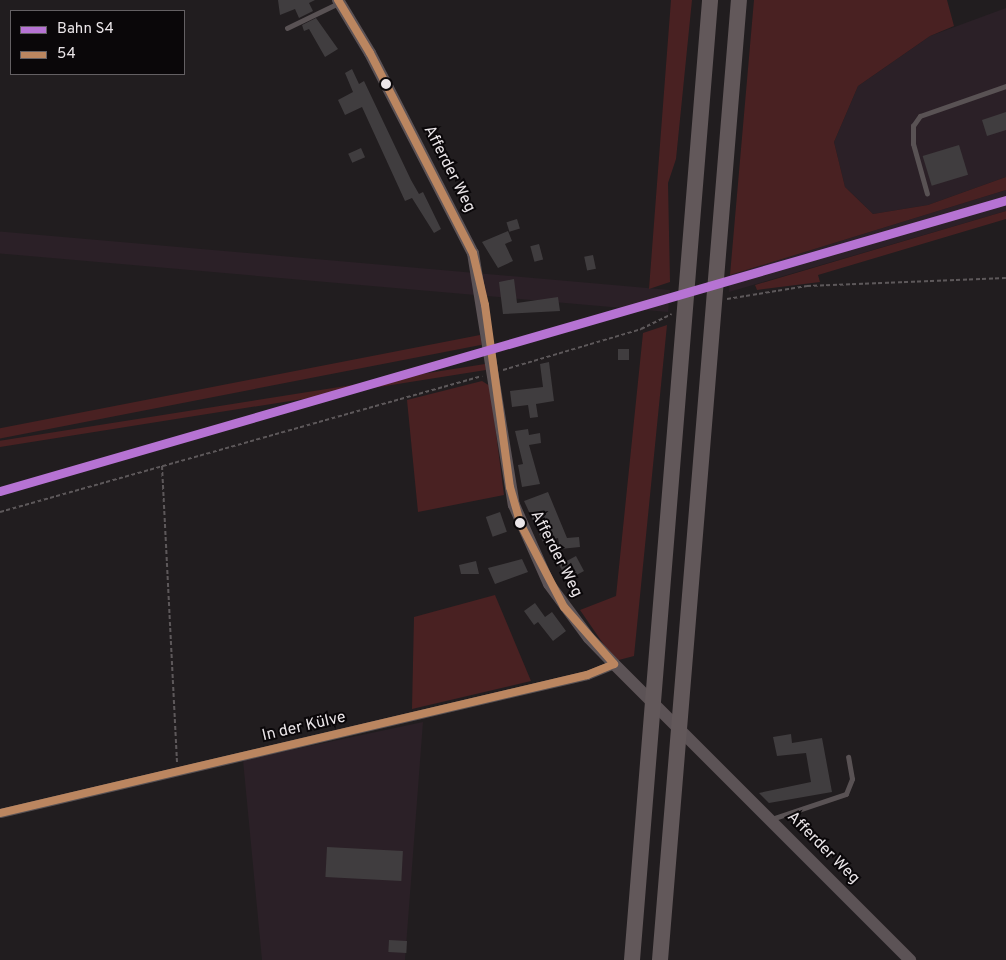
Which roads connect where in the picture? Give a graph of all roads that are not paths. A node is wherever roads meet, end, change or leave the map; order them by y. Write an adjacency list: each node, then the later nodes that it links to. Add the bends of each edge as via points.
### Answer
1 (710, 0): 11 (highway)
2 (738, 0): 12 (highway)
3 (339, 1): 4 (lane); 7 (street, Afferder Weg, via 473,253 510,486 520,523 564,607)
4 (287, 28)
5 (1006, 86): 6 (lane, via 920,116 913,126 913,144)
6 (928, 194)
7 (614, 664): 9 (street, In der Külve, via 587,675); 10 (street, Afferder Weg)
8 (848, 757): 10 (lane, via 852,779 846,794)
9 (0, 813)
10 (771, 819): 13 (street, Afferder Weg)
11 (632, 960)
12 (660, 960)
13 (910, 960)

